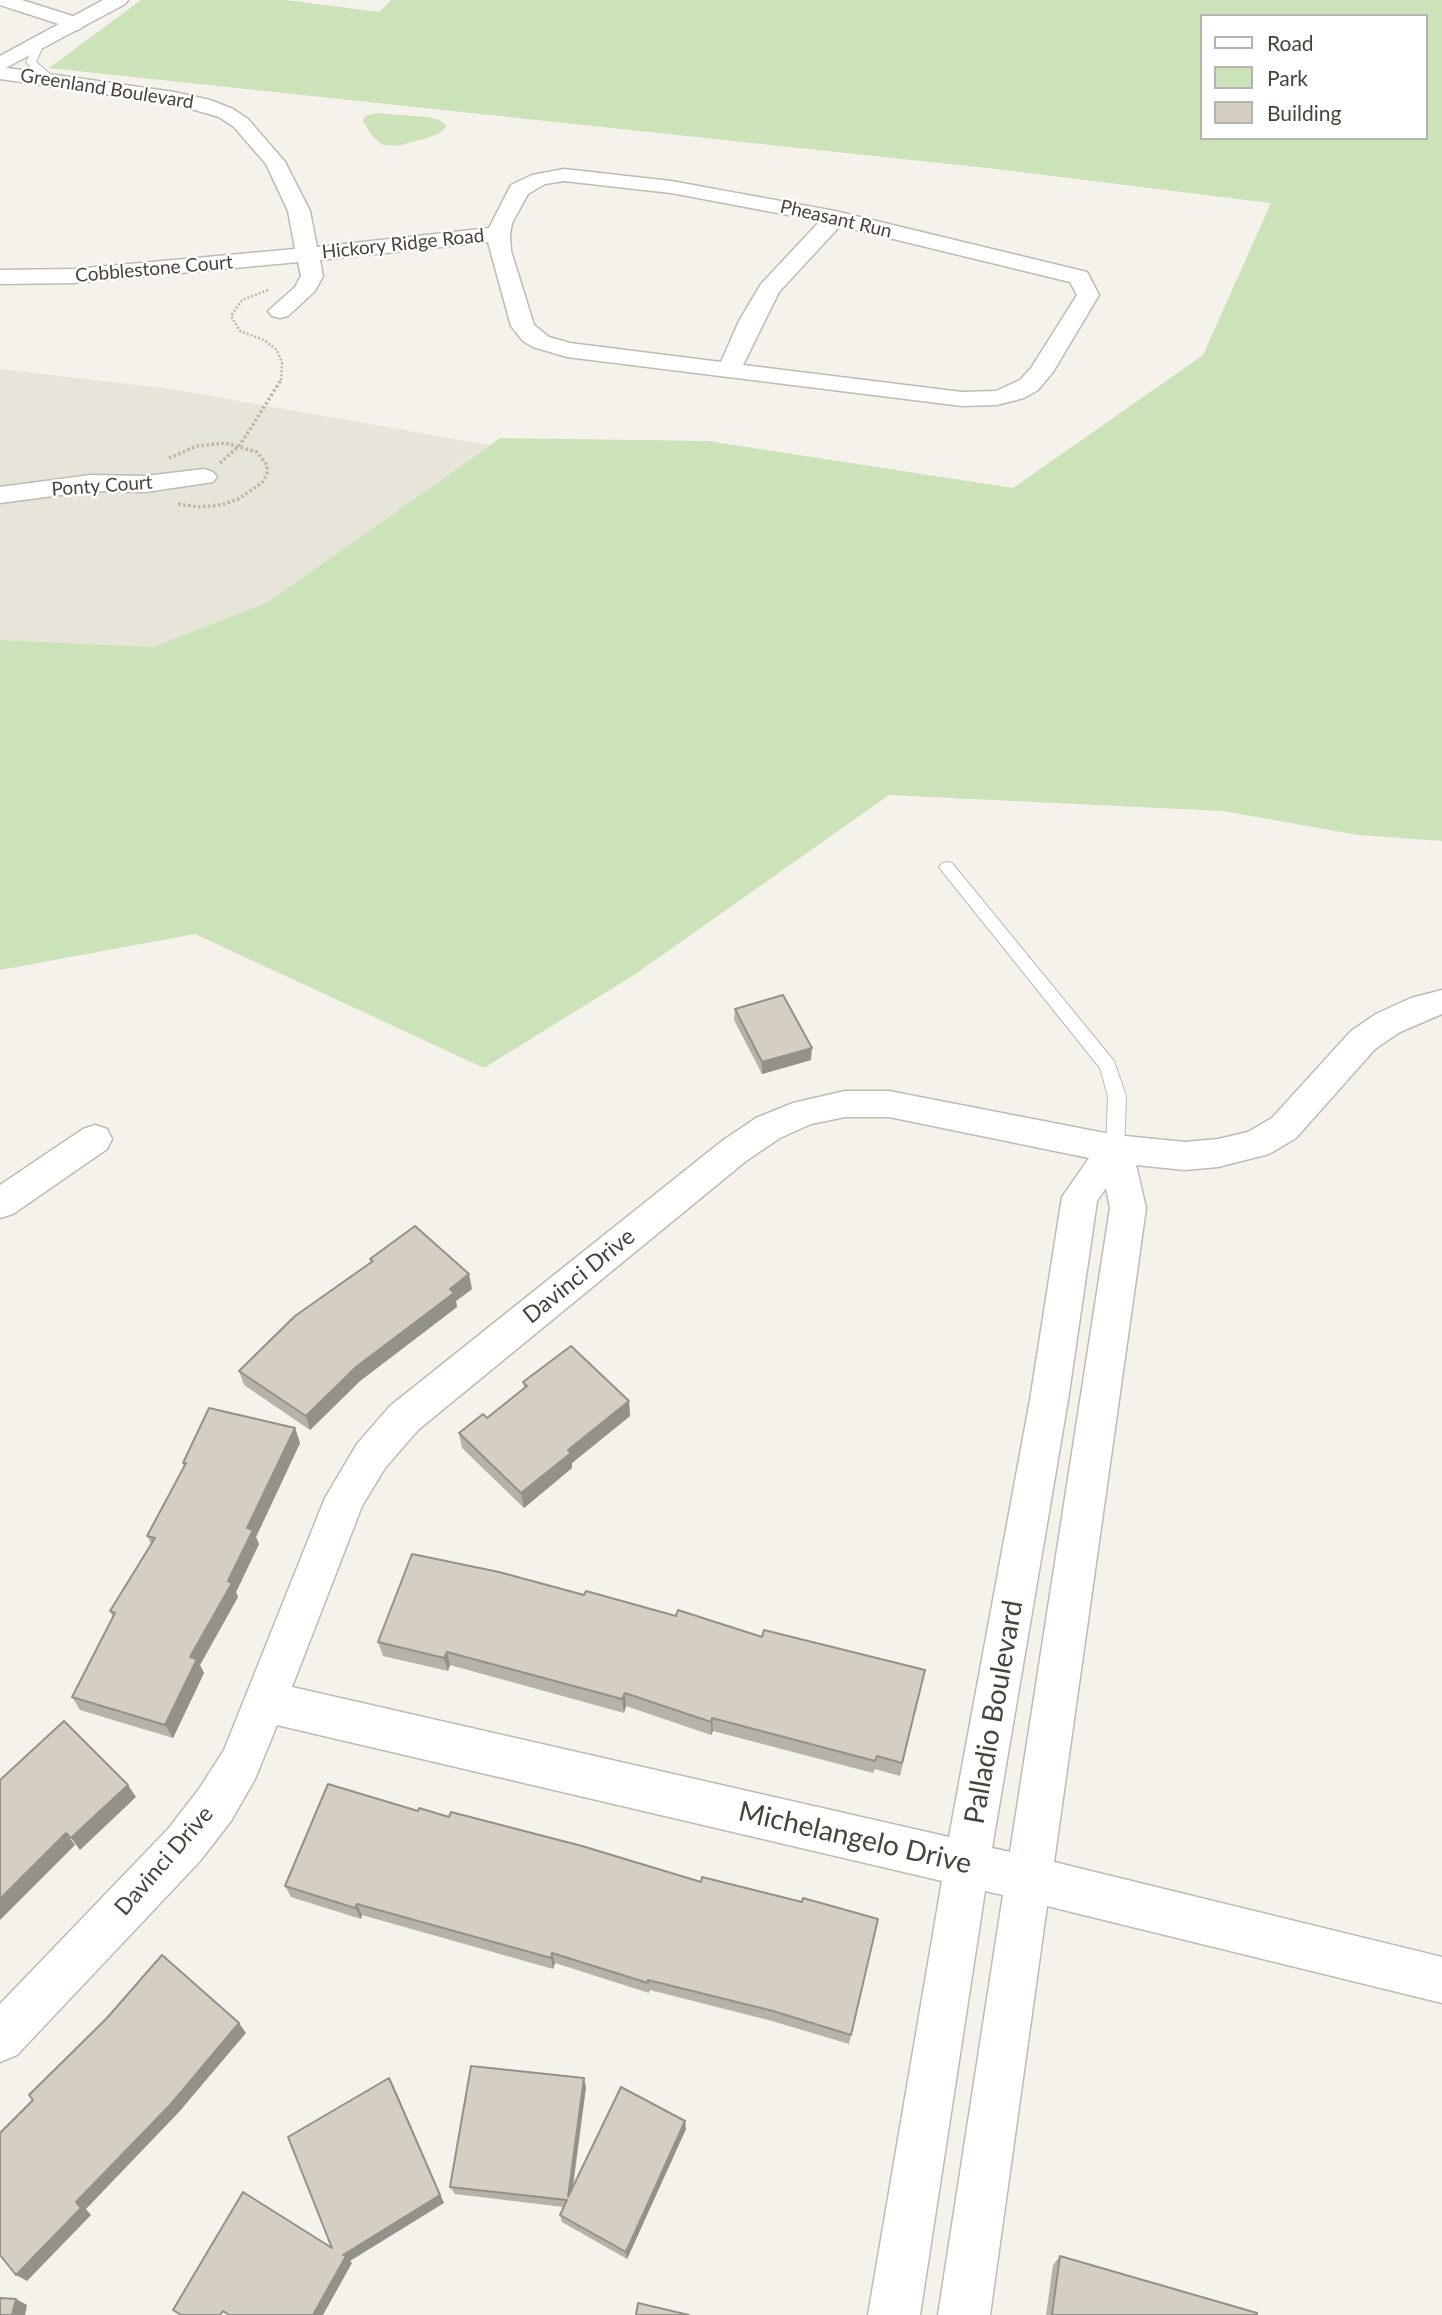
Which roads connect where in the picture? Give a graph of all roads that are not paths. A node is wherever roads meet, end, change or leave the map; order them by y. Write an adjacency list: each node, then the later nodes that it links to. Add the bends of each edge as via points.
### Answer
1 (3, 0): 3 (street)
2 (118, 0): 3 (street)
3 (78, 24): 4 (street)
4 (38, 46): 5 (street); 7 (lane, via 32,62)
5 (0, 65)
6 (0, 73): 7 (street, Greenland Boulevard)
7 (52, 81): 10 (street, Greenland Boulevard, via 203,104 241,122 275,162 289,187)
8 (835, 218): 9 (street, Pheasant Run, via 757,201 564,175 539,179 519,190); 13 (street, via 769,289); 13 (street, Pheasant Run, via 1079,277 1088,295 1041,372 1029,385 997,398 962,399)
9 (499, 234): 10 (street, Hickory Ridge Road); 13 (street, Pheasant Run, via 518,315 531,336 580,353)
10 (307, 254): 11 (street, Cobblestone Court, via 101,274); 12 (street, Greenland Boulevard, via 312,276 304,290)
11 (0, 276)
12 (280, 311)
13 (729, 370)
14 (204, 477): 15 (street, Ponty Court)
15 (0, 495)
16 (947, 867): 19 (lane, via 1108,1066 1117,1096)
17 (1442, 1002): 19 (street, Davinci Drive, via 1388,1023 1363,1040 1283,1128 1257,1144 1185,1156)
18 (95, 1139): 20 (street)
19 (1115, 1149): 21 (street, Palladio Boulevard, via 1080,1197); 22 (street, via 1128,1208); 23 (street, Davinci Drive, via 889,1104 818,1109 768,1128 415,1409 387,1437 345,1498)
20 (0, 1204)
21 (1049, 1400): 22 (street); 24 (street, Palladio Boulevard)
22 (1098, 1413): 25 (street)
23 (266, 1702): 24 (street, Michelangelo Drive); 27 (street, Davinci Drive, via 240,1764 184,1845)
24 (967, 1864): 25 (street, Michelangelo Drive); 28 (street, Palladio Boulevard)
25 (1027, 1879): 26 (street, Michelangelo Drive); 29 (street)
26 (1442, 1980)
27 (0, 2038)
28 (894, 2315)
29 (964, 2315)

